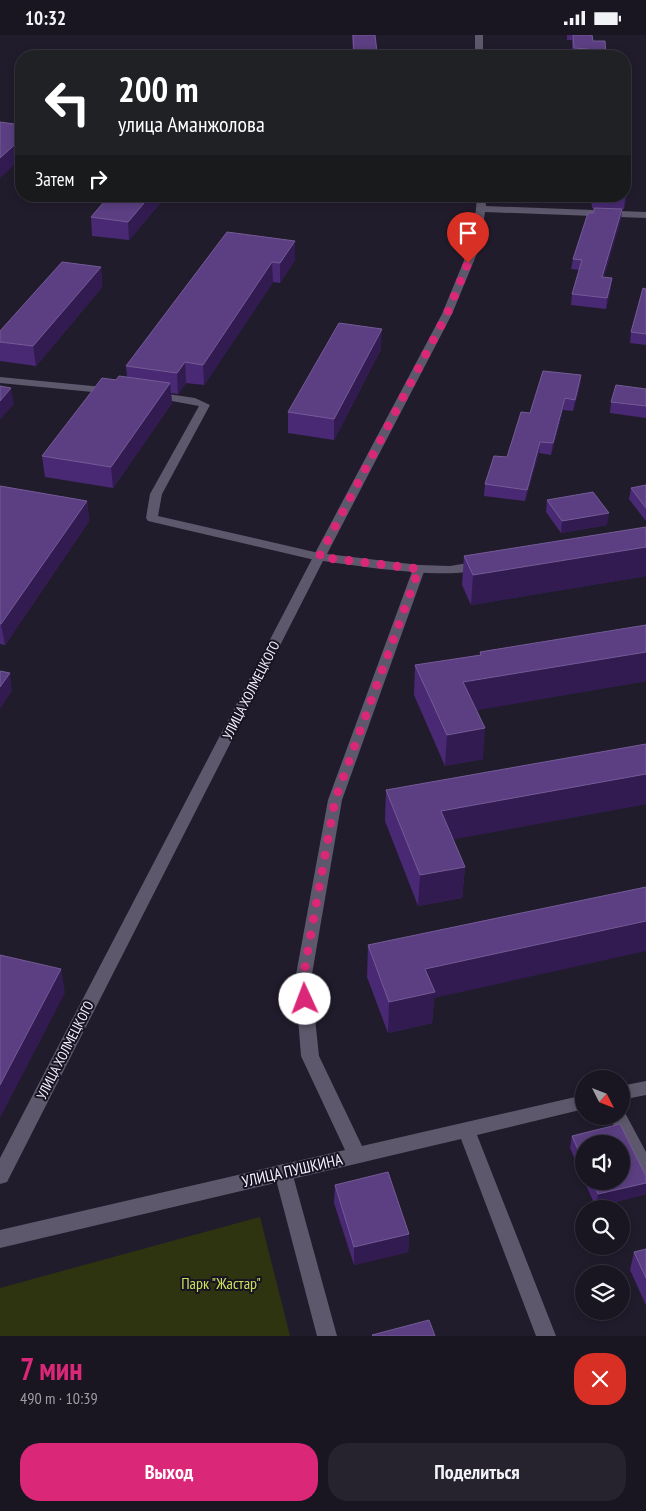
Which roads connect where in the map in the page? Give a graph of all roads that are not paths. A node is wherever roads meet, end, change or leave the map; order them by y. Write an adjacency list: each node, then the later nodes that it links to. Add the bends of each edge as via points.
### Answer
1 (479, 35): 2 (street)
2 (479, 50)
3 (481, 203): 4 (street); 8 (street, УЛИЦА ХОЛМЕЦКОГО, via 475,247 447,314)
4 (646, 215)
5 (0, 380): 6 (street)
6 (126, 392)
7 (146, 394): 8 (street, via 205,405 156,494 152,519)
8 (319, 557): 10 (street); 19 (street, УЛИЦА ХОЛМЕЦКОГО)
9 (489, 564): 10 (street, via 450,570)
10 (419, 569): 16 (street, via 335,800 303,980 310,1056)
11 (646, 1088): 12 (street)
12 (630, 1091)
13 (575, 1104): 15 (street, УЛИЦА ПУШКИНА)
14 (623, 1125): 17 (street)
15 (466, 1129): 16 (street, УЛИЦА ПУШКИНА); 22 (street)
16 (357, 1155): 18 (street, УЛИЦА ПУШКИНА)
17 (646, 1170)
18 (283, 1172): 20 (street, УЛИЦА ПУШКИНА); 21 (street)
19 (0, 1176)
20 (0, 1239)
21 (327, 1336)
22 (546, 1336)

